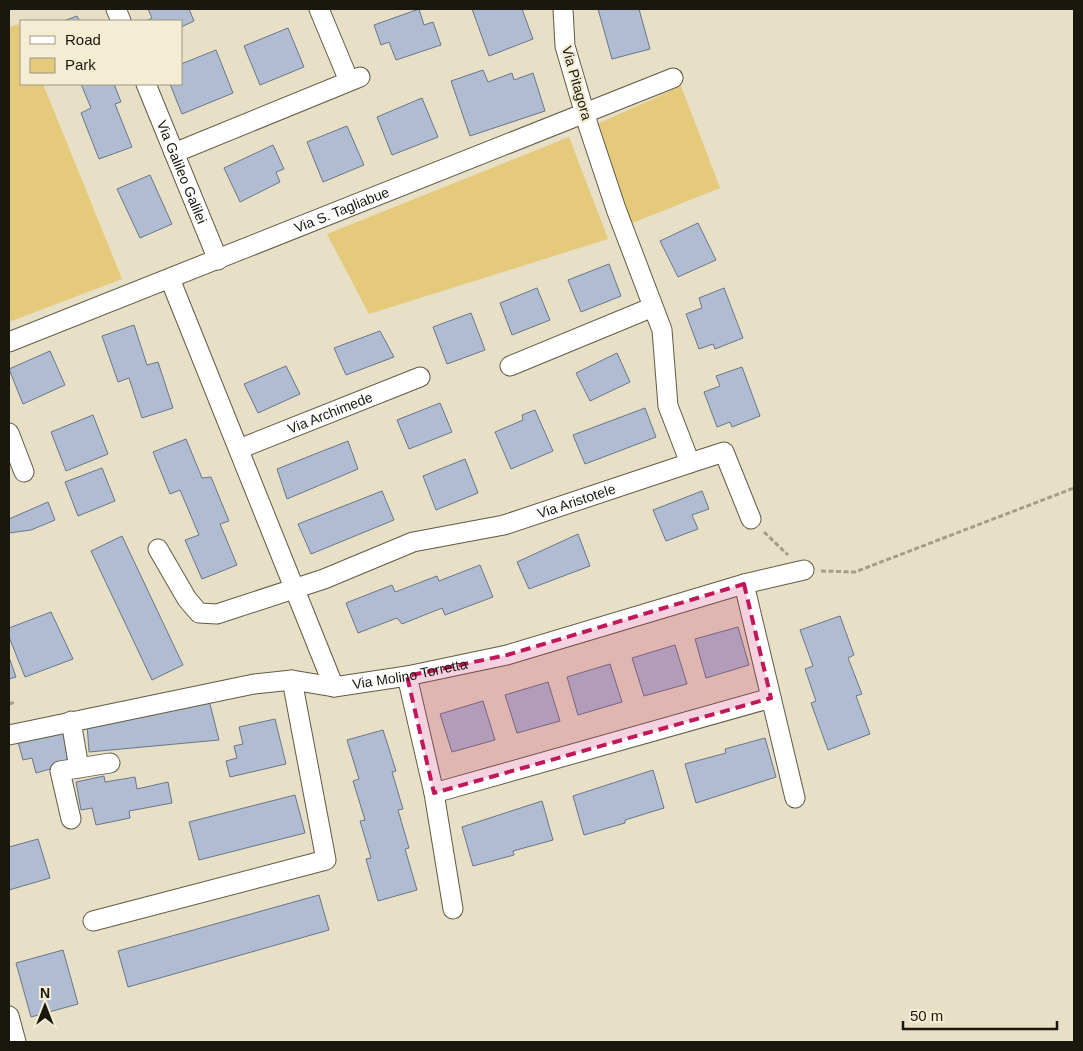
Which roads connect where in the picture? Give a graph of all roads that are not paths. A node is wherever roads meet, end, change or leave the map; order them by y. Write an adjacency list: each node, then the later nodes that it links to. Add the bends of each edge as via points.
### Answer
1 (319, 9): 6 (street, via 355,79)
2 (562, 9): 5 (street, Via Pitagora, via 565,46)
3 (673, 78): 5 (street, Via S. Tagliabue)
4 (146, 85): 6 (street, Via Galileo Galilei)
5 (588, 121): 7 (street, Via S. Tagliabue); 9 (street, via 616,209)
6 (174, 153): 7 (street, Via Galileo Galilei)
7 (218, 260): 8 (street, Via S. Tagliabue)
8 (170, 278): 10 (street, Via S. Tagliabue); 14 (street)
9 (653, 307): 11 (street); 15 (street, via 662,330 668,406)
10 (9, 342)
11 (510, 366)
12 (420, 377): 14 (street, Via Archimede)
13 (9, 433): 16 (street)
14 (239, 449): 21 (street)
15 (690, 463): 17 (street, Via Aristotele, via 724,452); 21 (street, Via Aristotele, via 504,525 413,542)
16 (24, 472)
17 (751, 519)
18 (158, 549): 21 (street, Via Aristotele, via 187,599 199,613 217,614)
19 (804, 570): 20 (street, Via Molino Torretta)
20 (744, 584): 22 (street, Via Molino Torretta, via 507,655); 25 (street)
21 (294, 590): 24 (street)
22 (407, 676): 24 (street, Via Molino Torretta); 30 (street)
23 (292, 680): 24 (street, Via Molino Torretta); 26 (street, Via Molino Torretta, via 254,684); 34 (street, via 326,860)
24 (334, 686)
25 (771, 698): 30 (street); 31 (street)
26 (71, 721): 27 (street, Via Molino Torretta); 29 (street)
27 (9, 735)
28 (110, 763): 29 (street)
29 (79, 768): 32 (street, via 60,771)
30 (434, 793): 33 (street)
31 (795, 798)
32 (71, 819)
33 (453, 909)
34 (93, 921)
35 (9, 1016): 36 (street)
36 (16, 1042)

